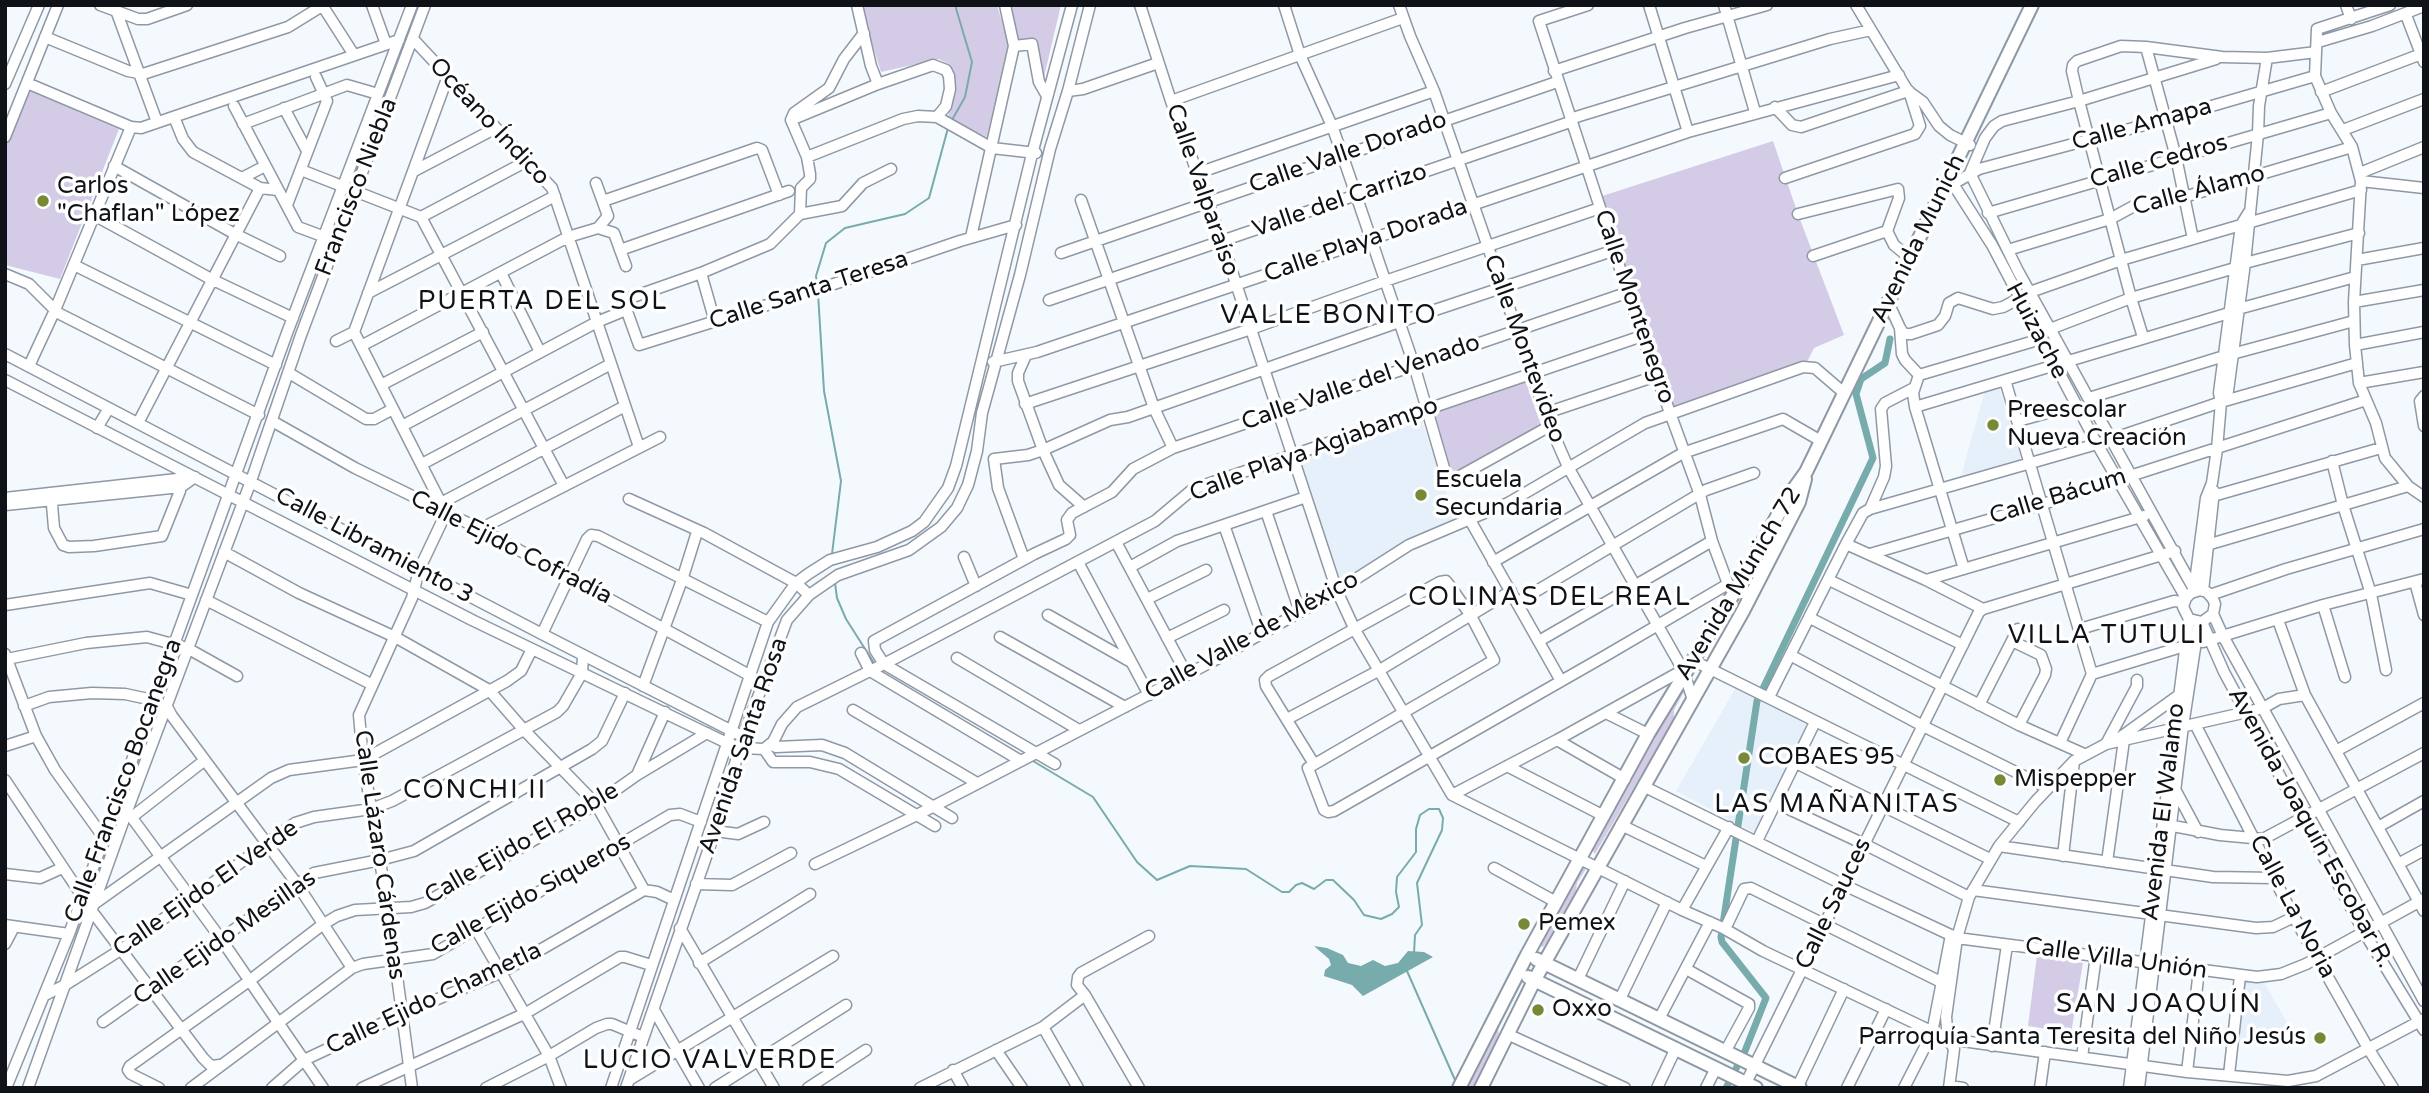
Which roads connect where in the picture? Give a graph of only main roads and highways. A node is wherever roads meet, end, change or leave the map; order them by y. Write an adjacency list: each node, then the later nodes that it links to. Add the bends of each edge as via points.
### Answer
1 (2032, 5): 2 (main road, Avenida Munich)
2 (1807, 472): 3 (main road, Avenida Múnich 72, via 1732,586); 4 (main road, Avenida Múnich 72, via 1799,502)
3 (1724, 609): 4 (main road); 5 (main road, Avenida Múnich 72, via 1648,734)
4 (1743, 611): 6 (main road, Avenida Múnich 72)
5 (1527, 955): 6 (main road); 7 (main road, Avenida Múnich 72)
6 (1544, 962): 8 (main road, Avenida Múnich 72); 10 (main road)
7 (1518, 972): 8 (main road); 11 (main road, Avenida Múnich 72)
8 (1534, 981): 9 (main road); 12 (main road, Avenida Múnich 72)
9 (1738, 1080)
10 (1799, 1087)
11 (1459, 1088)
12 (1481, 1088)

